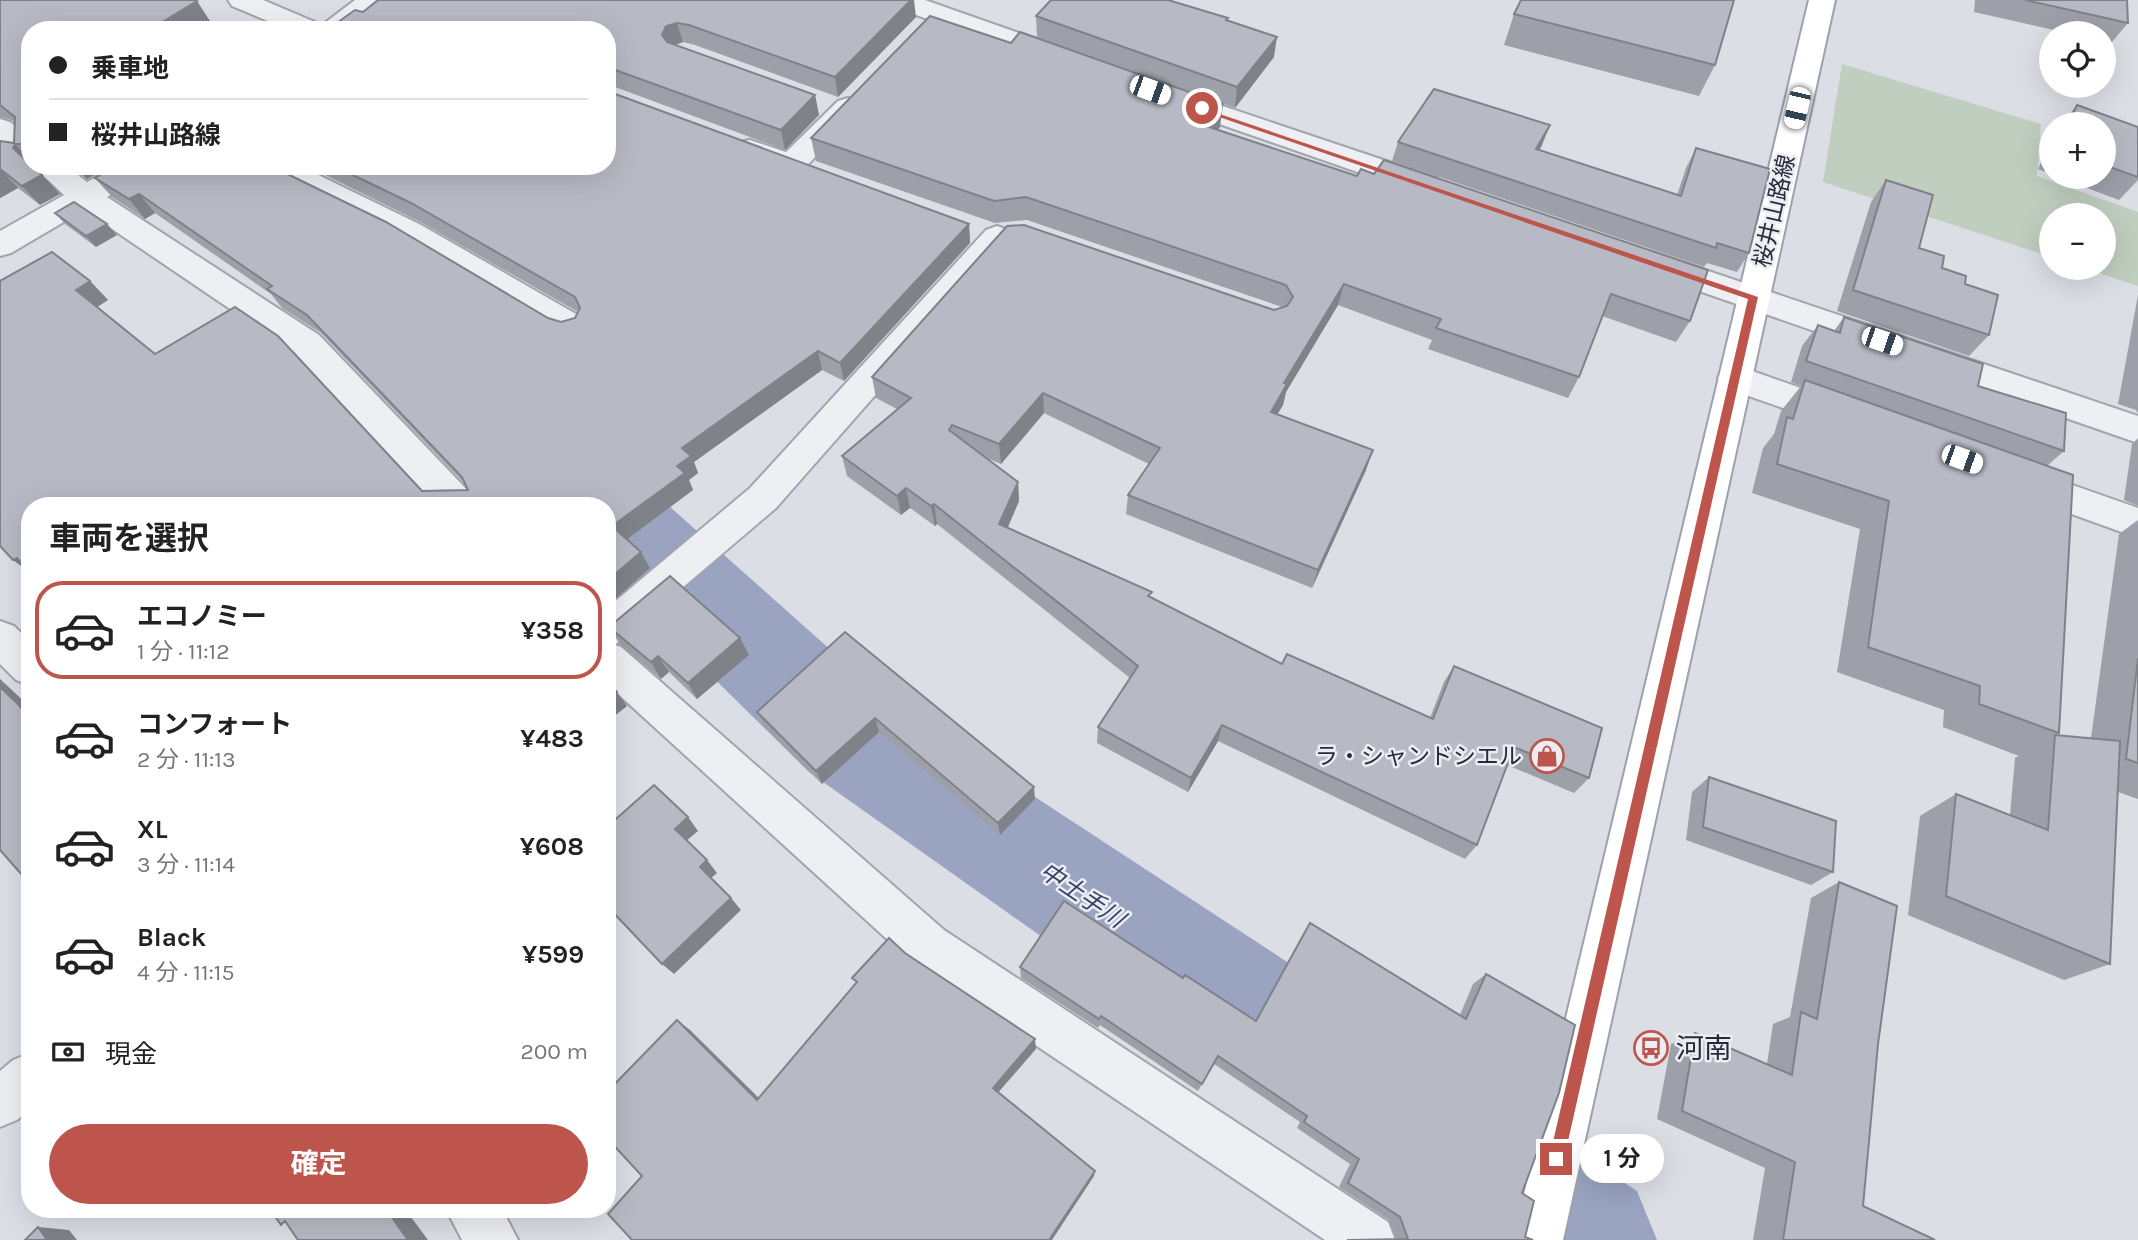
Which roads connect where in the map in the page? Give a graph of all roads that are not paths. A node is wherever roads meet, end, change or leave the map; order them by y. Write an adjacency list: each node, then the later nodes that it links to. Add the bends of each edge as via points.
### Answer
1 (241, 0): 6 (street)
2 (372, 0): 7 (street)
3 (900, 0): 5 (street)
4 (1822, 0): 22 (main road, 桜井山路線)
5 (937, 16): 8 (street)
6 (291, 21)
7 (344, 21)
8 (1084, 66)
9 (1150, 90): 17 (street)
10 (842, 102): 12 (street, via 804,170)
11 (0, 128): 13 (street)
12 (730, 142)
13 (21, 145)
14 (59, 175): 18 (street)
15 (124, 175): 18 (street)
16 (293, 175): 23 (street, via 410,232)
17 (1452, 194)
18 (87, 198): 20 (street); 28 (street, via 307,344)
19 (997, 233): 30 (street, via 764,498)
20 (0, 245)
21 (1635, 257): 22 (street)
22 (1753, 297): 24 (main road, 桜井山路線); 26 (street)
23 (571, 326)
24 (1735, 377): 25 (street); 39 (main road, 桜井山路線)
25 (1865, 425)
26 (2138, 430)
27 (1995, 471): 29 (street)
28 (452, 497)
29 (2138, 523)
30 (616, 623)
31 (0, 638): 32 (street)
32 (21, 659)
33 (616, 667): 38 (street, via 928,946)
34 (21, 1085): 35 (street)
35 (0, 1103)
36 (477, 1218): 37 (street)
37 (493, 1240)
38 (1370, 1240)
39 (1538, 1240)

